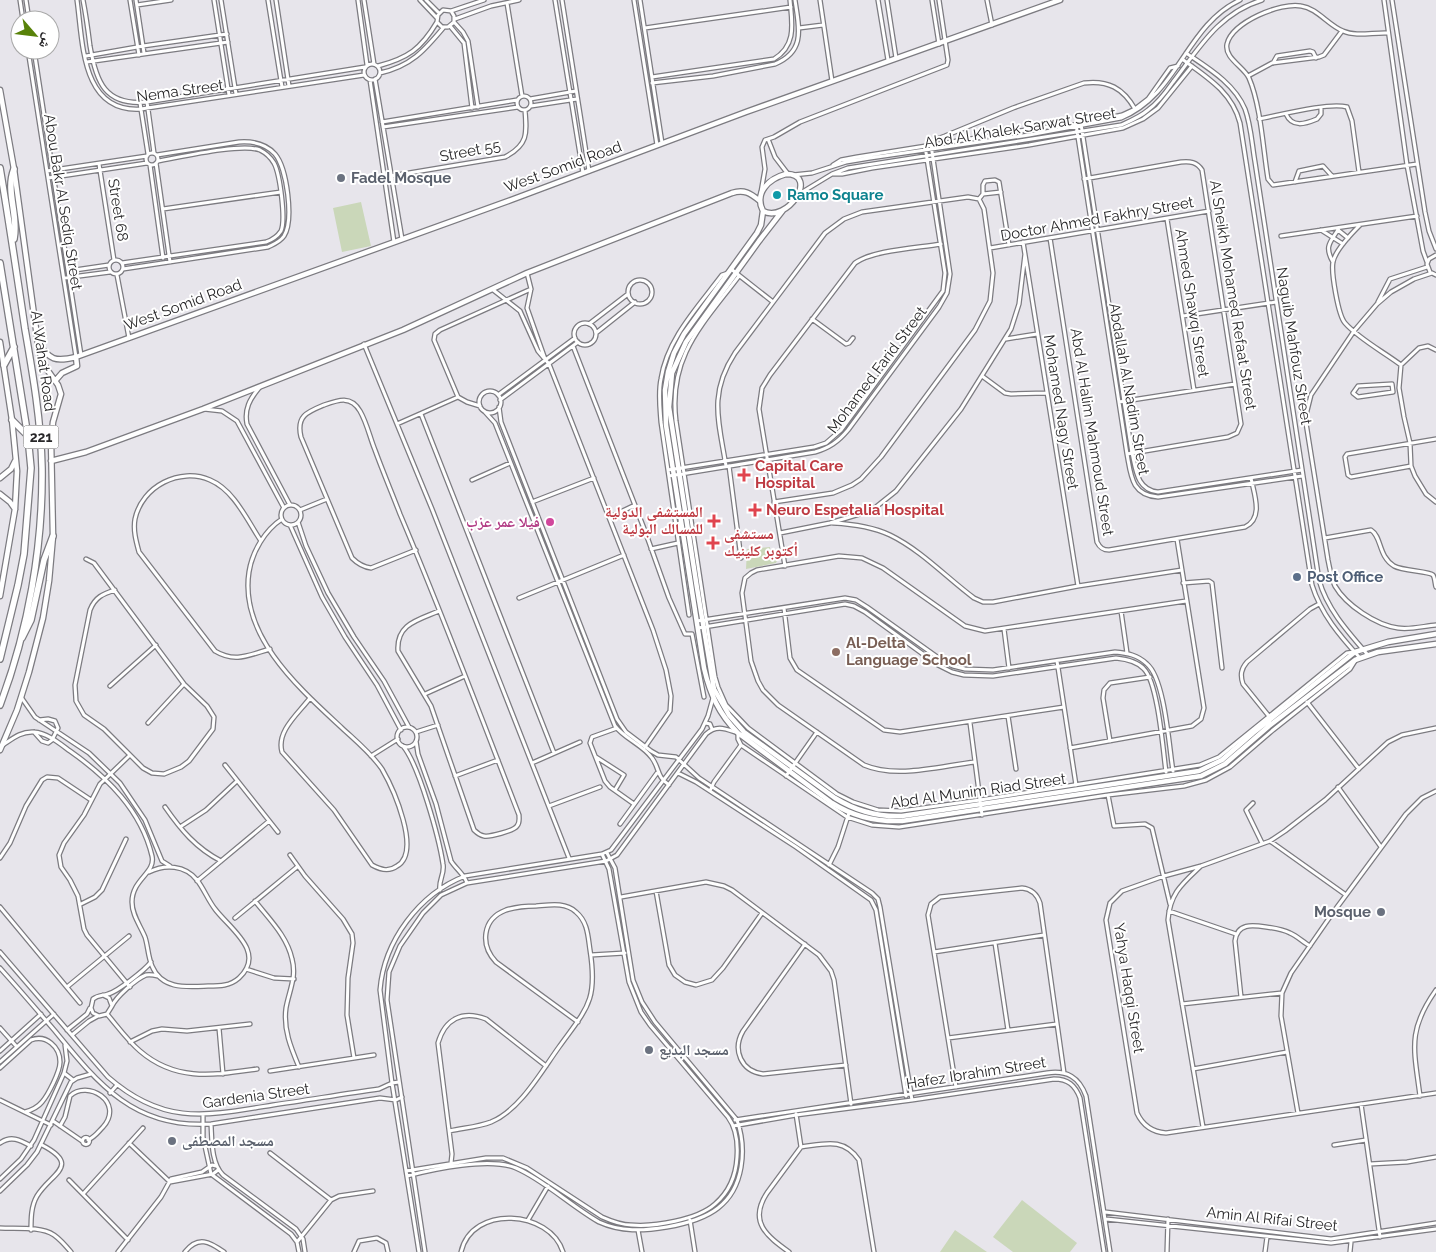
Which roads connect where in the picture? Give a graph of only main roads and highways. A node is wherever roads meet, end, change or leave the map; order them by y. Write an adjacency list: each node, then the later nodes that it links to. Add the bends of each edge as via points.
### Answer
1 (0, 168): 3 (highway, Al Wahat Road / 221)
2 (14, 169): 3 (highway, via 10,186 15,224)
3 (12, 244): 10 (highway, Al Wahat Road / 221, via 38,409 42,466 40,531)
4 (0, 263): 5 (highway, Al Wahat Road / 221)
5 (14, 347): 6 (highway); 8 (highway, Al Wahat Road / 221)
6 (4, 365)
7 (12, 420): 8 (highway)
8 (28, 437): 11 (highway, Al Wahat Road / 221, via 30,485 24,554)
9 (53, 536): 10 (highway, via 31,620)
10 (20, 642): 12 (highway, Al Wahat Road / 221)
11 (0, 659)
12 (0, 705)

